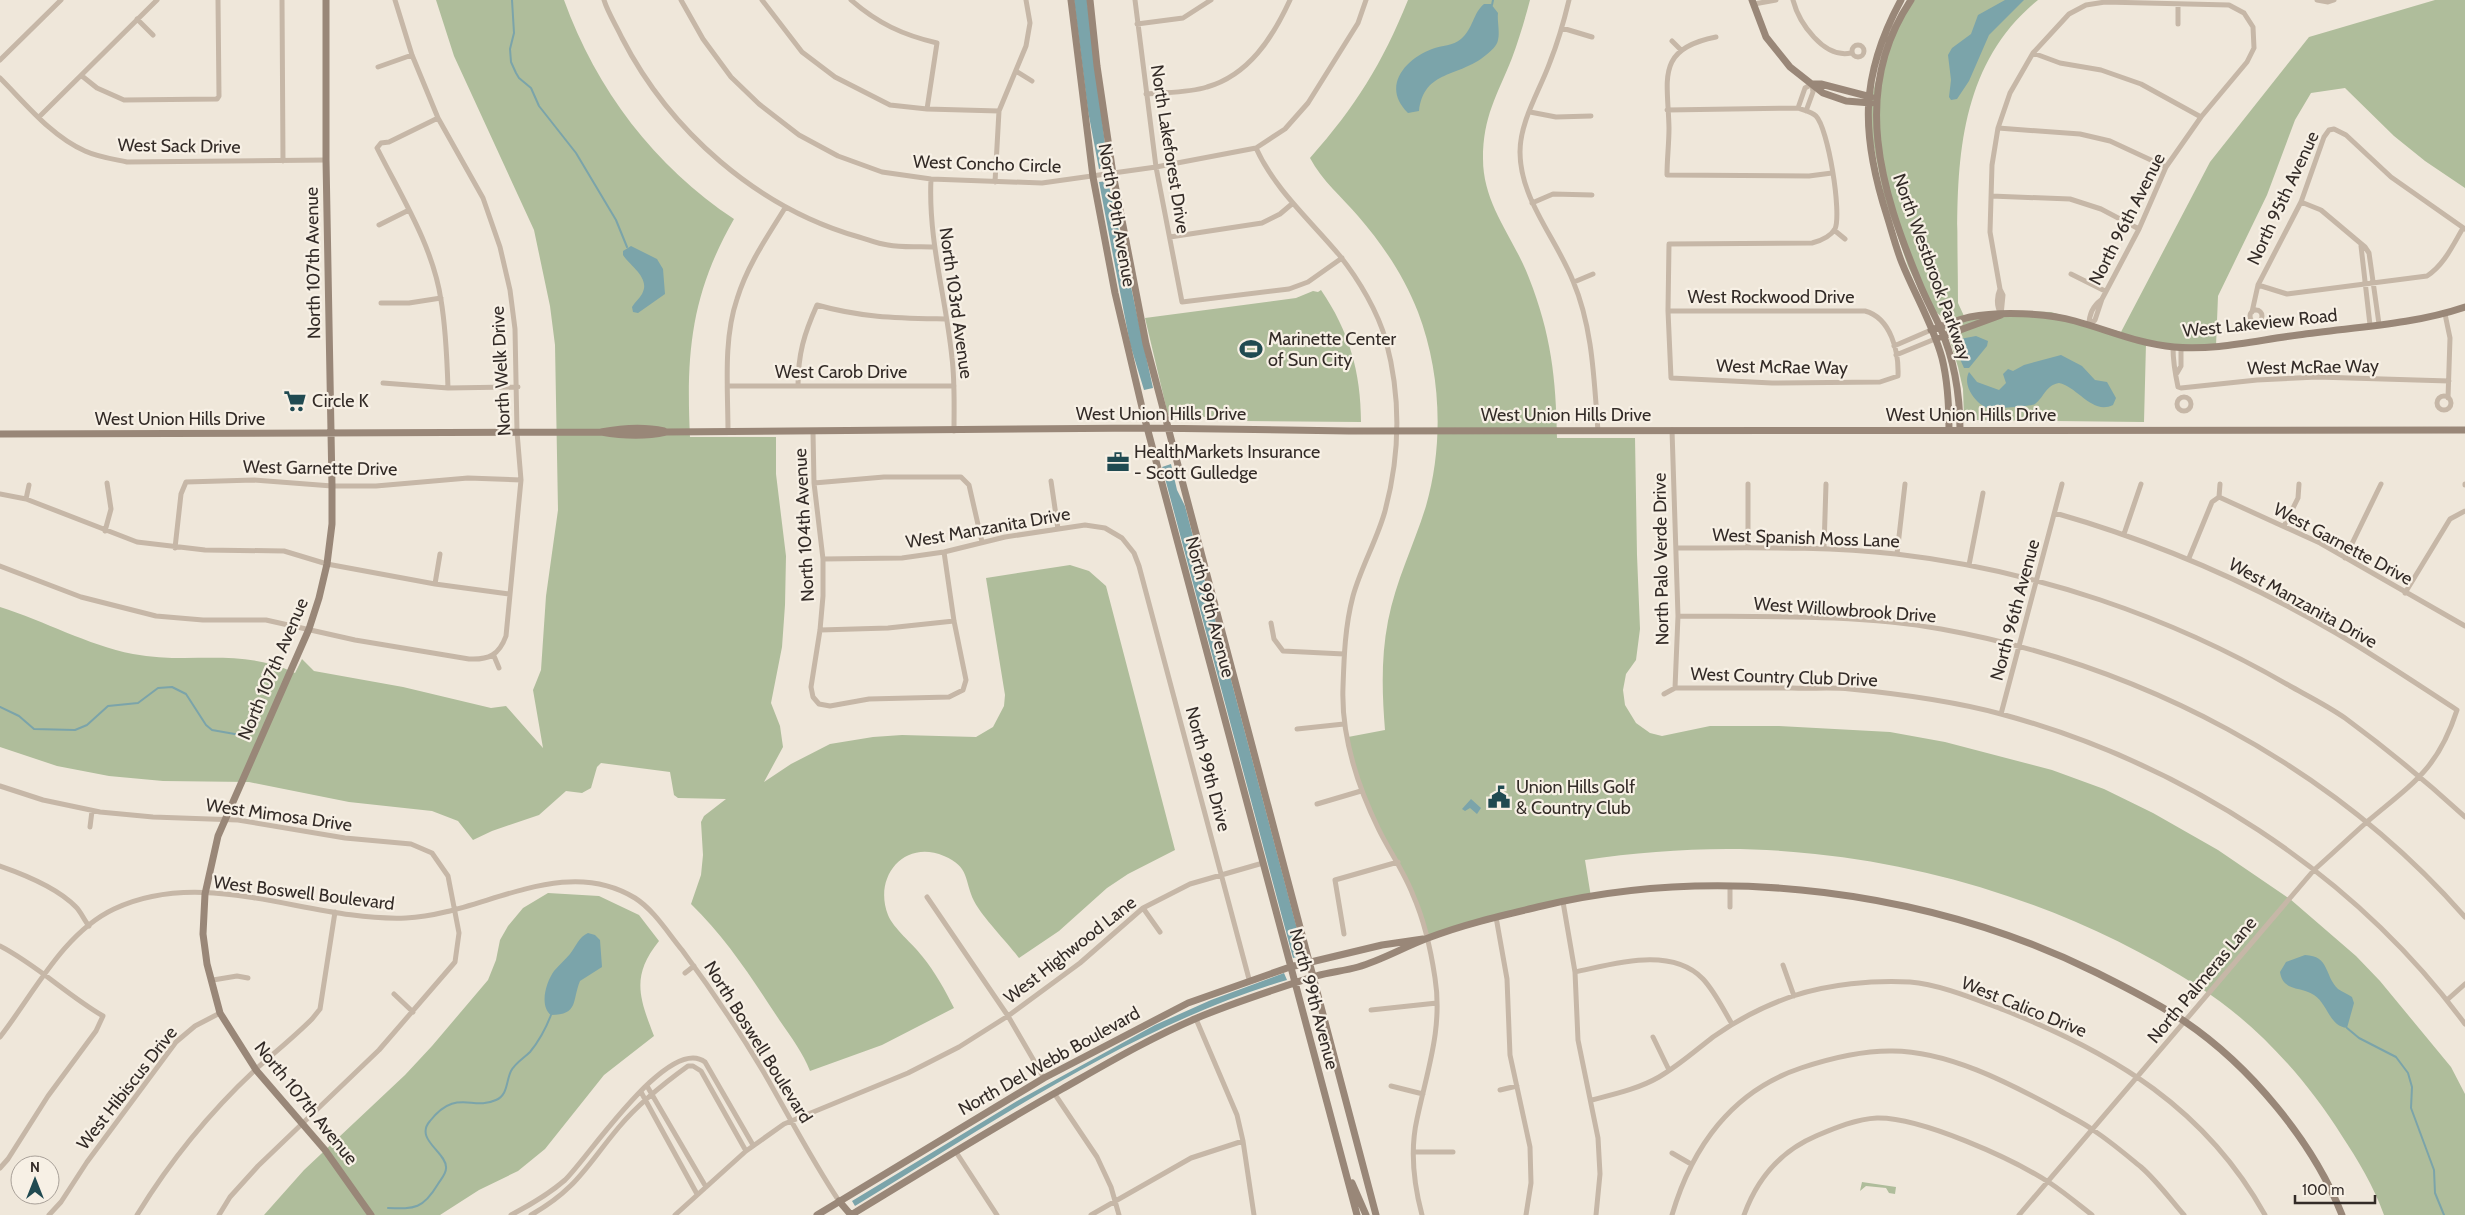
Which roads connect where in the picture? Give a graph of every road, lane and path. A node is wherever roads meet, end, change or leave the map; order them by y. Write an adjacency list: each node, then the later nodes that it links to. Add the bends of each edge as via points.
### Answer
1 (61, 0): 39 (street)
2 (157, 0): 27 (street)
3 (218, 0): 42 (street, via 217,99 124,100 96,88)
4 (282, 0): 61 (street)
5 (326, 0): 62 (main road, North 107th Avenue)
6 (395, 0): 38 (street, North Welk Drive)
7 (604, 0): 75 (street, via 631,54 659,98 684,127 740,177)
8 (681, 0): 68 (street, West Concho Circle, via 703,39 731,77 799,135 838,156 882,172)
9 (762, 0): 50 (street, via 802,52 835,77 890,105)
10 (851, 0): 50 (street, via 904,35 937,43)
11 (1026, 0): 41 (street, via 1030,23 1026,46)
12 (1071, 0): 67 (main road, North 99th Avenue)
13 (1090, 0): 66 (main road, North 99th Avenue)
14 (1135, 0): 28 (street, North Lakeforest Drive)
15 (1211, 0): 28 (street, via 1183,18)
16 (1290, 0): 46 (street, via 1260,52 1236,73 1207,87)
17 (1366, 0): 60 (street, via 1358,23 1308,103 1285,129)
18 (1569, 0): 30 (street)
19 (1776, 0): 25 (street)
20 (1793, 0): 36 (street, via 1803,25 1816,41 1845,55)
21 (1901, 0): 47 (main road, North Westbrook Parkway, via 1873,67)
22 (1911, 0): 48 (main road, North Westbrook Parkway, via 1888,47)
23 (2334, 0): 24 (street)
24 (2318, 1)
25 (1753, 2): 45 (main road, via 1766,37 1778,54)
26 (2178, 4): 29 (street); 37 (street, via 2105,2 2086,5 2069,14); 57 (street, North 96th Avenue, via 2229,5 2244,13 2253,27 2254,48 2247,62)
27 (138, 20): 31 (street); 42 (street)
28 (1138, 24): 46 (street, North Lakeforest Drive)
29 (2178, 24)
30 (1562, 28): 32 (street); 54 (street)
31 (153, 35)
32 (1592, 37)
33 (1716, 37): 35 (street, via 1696,41)
34 (1672, 41): 35 (street)
35 (1681, 50): 51 (street, via 1668,69)
36 (1852, 53)
37 (2033, 53): 57 (street, via 2141,84); 59 (street, via 2010,93)
38 (412, 55): 40 (street); 58 (street, North Welk Drive)
39 (0, 60)
40 (378, 66)
41 (1016, 71): 44 (street); 52 (street)
42 (82, 76): 56 (street)
43 (0, 78): 56 (street, West Sack Drive)
44 (1032, 81)
45 (1812, 84): 47 (main road); 49 (street, via 1805,88); 53 (street, via 1813,92)
46 (1146, 94): 63 (street, North Lakeforest Drive)
47 (1868, 100): 48 (main road); 105 (main road, North Westbrook Parkway, via 1868,136 1873,169 1901,262)
48 (1876, 100): 104 (main road, North Westbrook Parkway, via 1880,169 1909,258)
49 (1798, 108): 51 (street); 53 (street)
50 (927, 109): 52 (street)
51 (1667, 110): 65 (street, via 1667,175 1809,176)
52 (999, 111): 69 (street)
53 (1806, 111): 65 (street, via 1815,114 1822,125)
54 (1530, 112): 55 (street, via 1556,117); 72 (street, via 1520,150 1521,173)
55 (1592, 116)
56 (40, 117): 61 (street, West Sack Drive, via 58,135 85,151 127,162)
57 (2201, 117): 64 (street, North 96th Avenue)
58 (438, 118): 76 (street, via 381,143 377,148); 118 (street, North Welk Drive, via 483,198 500,247 515,330)
59 (1998, 128): 64 (street, via 2080,134 2110,141); 71 (street)
60 (1256, 148): 63 (street, West Concho Circle); 74 (street, via 1266,171)
61 (284, 160): 62 (street, West Sack Drive)
62 (326, 160): 132 (main road, North 107th Avenue)
63 (1156, 167): 66 (street, West Concho Circle); 81 (street, North Lakeforest Drive)
64 (2166, 167): 79 (street, North 96th Avenue)
65 (1832, 173): 80 (street, via 1838,216)
66 (1113, 174): 67 (street, West Concho Circle); 124 (main road, North 99th Avenue, via 1146,344)
67 (1093, 176): 69 (street, West Concho Circle, via 1053,182); 123 (main road, North 99th Avenue, via 1120,317)
68 (931, 179): 69 (street, West Concho Circle); 84 (street, North 103rd Avenue)
69 (995, 182)
70 (1592, 195): 72 (street, via 1553,194)
71 (1991, 196): 79 (street, via 2070,198 2101,209); 99 (street, via 1990,232)
72 (1532, 202): 88 (street)
73 (2301, 202): 78 (street, North 95th Avenue, via 2324,137 2334,129 2346,135 2391,177); 83 (street, via 2321,210 2348,230); 91 (street, North 95th Avenue)
74 (1293, 203): 81 (street, via 1262,223); 85 (street)
75 (785, 208): 84 (street, via 836,230 888,245); 115 (street, via 753,260 736,300 729,346)
76 (408, 210): 77 (street); 93 (street, via 426,247)
77 (379, 225)
78 (2464, 228): 89 (street, via 2445,258 2426,276)
79 (2139, 229): 92 (street, North 96th Avenue)
80 (1834, 230): 82 (street); 96 (street, via 1821,241 1812,243 1669,244)
81 (1170, 237): 85 (street, North Lakeforest Drive, via 1182,302 1289,289 1308,282)
82 (1845, 239)
83 (2361, 246): 89 (street, via 2369,253); 90 (street)
84 (934, 247): 100 (street, North 103rd Avenue)
85 (1342, 258): 125 (street, via 1368,299 1386,340 1396,397)
86 (1593, 274): 88 (street)
87 (2071, 274): 92 (street)
88 (1574, 282): 126 (street, via 1593,361)
89 (2373, 283): 90 (street); 101 (street)
90 (2364, 284): 91 (street, via 2287,294); 103 (street)
91 (2258, 285): 97 (street, North 95th Avenue)
92 (2105, 291): 102 (street, North 96th Avenue, via 2095,320)
93 (441, 298): 94 (street); 120 (street)
94 (381, 303)
95 (2465, 307): 98 (main road, West Lakeview Road)
96 (1668, 311): 108 (street, West Rockwood Drive, via 1865,311 1886,324); 111 (street, West McRae Way, via 1671,378 1772,383 1880,382 1898,376)
97 (2252, 312)
98 (2445, 314): 101 (main road, West Lakeview Road); 113 (street, via 2450,338)
99 (2001, 315): 102 (main road, West Lakeview Road, via 2047,316); 104 (main road, West Lakeview Road, via 1970,317); 106 (main road, West Lakeview Road)
100 (945, 318): 116 (street, via 877,318 817,304 800,353); 117 (street, North 103rd Avenue)
101 (2379, 324): 103 (main road, West Lakeview Road)
102 (2089, 325): 109 (main road, West Lakeview Road, via 2134,340)
103 (2370, 325): 110 (main road, West Lakeview Road)
104 (1940, 327): 105 (main road, West Lakeview Road); 106 (main road, North Westbrook Parkway)
105 (1931, 330): 107 (main road, North Westbrook Parkway); 108 (street, West Lakeview Road)
106 (1944, 336): 107 (main road, West Lakeview Road); 129 (main road, North Westbrook Parkway, via 1958,390)
107 (1935, 339): 111 (street, West Lakeview Road); 128 (main road, North Westbrook Parkway, via 1946,379)
108 (1894, 346): 111 (street)
109 (2173, 347): 110 (main road, West Lakeview Road); 112 (street, via 2173,365)
110 (2181, 348): 112 (street, via 2181,366)
111 (1896, 355)
112 (2177, 373): 119 (street)
113 (2449, 381): 119 (street, West McRae Way, via 2317,377); 122 (street)
114 (383, 383): 120 (street)
115 (728, 386): 116 (street, West Carob Drive); 134 (street)
116 (798, 386): 117 (street, West Carob Drive)
117 (954, 386): 131 (street, North 103rd Avenue)
118 (518, 387): 120 (street); 133 (street, North Welk Drive)
119 (2181, 387): 121 (street)
120 (448, 388)
121 (2184, 397)
122 (2448, 398)
123 (1147, 428): 124 (main road, West Union Hills Drive); 131 (main road, West Union Hills Drive); 205 (main road, North 99th Avenue)
124 (1167, 428): 125 (main road, West Union Hills Drive); 224 (main road, North 99th Avenue)
125 (1397, 430): 126 (main road, West Union Hills Drive); 187 (street, via 1391,485 1384,514 1353,595)
126 (1598, 430): 127 (main road, West Union Hills Drive)
127 (1672, 430): 128 (main road, West Union Hills Drive); 163 (street, North Palo Verde Drive)
128 (1949, 430): 129 (main road, West Union Hills Drive)
129 (1960, 430): 130 (main road, West Union Hills Drive)
130 (2465, 430)
131 (954, 431): 135 (main road, West Union Hills Drive)
132 (332, 432): 133 (main road, West Union Hills Drive); 136 (main road, West Union Hills Drive); 150 (main road, North 107th Avenue)
133 (517, 432): 134 (main road, West Union Hills Drive, via 601,432 649,428 666,432); 137 (street, North Welk Drive)
134 (728, 432): 135 (main road, West Union Hills Drive)
135 (813, 432): 140 (street, North 104th Avenue)
136 (0, 434)
137 (521, 480): 150 (street, West Garnette Drive, via 468,478 376,486); 179 (street, North Welk Drive)
138 (1051, 481): 158 (street)
139 (107, 483): 159 (street, via 111,509)
140 (814, 483): 161 (street, via 884,477 961,477 969,485); 171 (street, North 104th Avenue)
141 (1748, 484): 164 (street)
142 (1826, 484): 165 (street)
143 (1905, 484): 168 (street)
144 (2062, 484): 156 (street, North 96th Avenue)
145 (2141, 484): 160 (street)
146 (2220, 484): 153 (street)
147 (2299, 484): 157 (street, via 2298,498)
148 (2381, 484): 170 (street)
149 (29, 485): 154 (street)
150 (332, 486): 162 (street, West Garnette Drive, via 254,480 186,482 181,494); 172 (main road, North 107th Avenue)
151 (1983, 493): 173 (street)
152 (0, 494): 154 (street)
153 (2219, 498): 157 (street, West Garnette Drive); 169 (street, via 2212,502)
154 (26, 499): 159 (street)
155 (2465, 511): 178 (street, via 2450,519)
156 (2055, 513): 160 (street, West Manzanita Drive); 176 (street, North 96th Avenue)
157 (2284, 526): 170 (street, West Garnette Drive)
158 (1058, 529): 161 (street, West Manzanita Drive); 175 (street, West Manzanita Drive, via 1092,525 1111,531 1127,543)
159 (105, 531): 162 (street, via 137,542)
160 (2124, 534): 169 (street, West Manzanita Drive)
161 (982, 542): 166 (street, West Manzanita Drive)
162 (175, 548): 172 (street, via 284,551)
163 (1677, 548): 164 (street, West Spanish Moss Lane); 180 (street, North Palo Verde Drive)
164 (1748, 548): 165 (street, West Spanish Moss Lane)
165 (1824, 548): 168 (street, West Spanish Moss Lane)
166 (944, 552): 171 (street, West Manzanita Drive, via 902,558); 181 (street)
167 (440, 554): 177 (street)
168 (1897, 554): 173 (street, West Spanish Moss Lane)
169 (2189, 558): 195 (street, West Manzanita Drive, via 2336,633 2457,710 2441,750)
170 (2345, 558): 178 (street, West Garnette Drive)
171 (823, 559): 185 (street, North 104th Avenue)
172 (327, 564): 177 (street); 184 (main road, North 107th Avenue)
173 (1970, 565): 176 (street, West Spanish Moss Lane)
174 (0, 566): 184 (street, via 81,597 156,616 266,620)
175 (1139, 566): 208 (street, North 99th Drive)
176 (2037, 580): 186 (street, North 96th Avenue); 195 (street, West Spanish Moss Lane, via 2147,616 2241,658 2344,717)
177 (435, 584): 179 (street)
178 (2405, 593): 183 (street, West Garnette Drive)
179 (509, 594): 188 (street, North Welk Drive, via 506,636)
180 (1678, 616): 186 (street, West Willowbrook Drive, via 1891,623 1940,629); 190 (street, North Palo Verde Drive)
181 (954, 621): 185 (street, via 888,628); 185 (street, North 104th Avenue, via 966,680 963,690 949,697 869,699 830,706 819,704 811,687)
182 (1270, 623): 187 (street, via 1274,639 1283,651)
183 (2465, 626)
184 (309, 629): 188 (street, via 469,659 483,660); 201 (main road, North 107th Avenue)
185 (820, 630)
186 (2019, 648): 192 (street, North 96th Avenue); 202 (street, West Willowbrook Drive, via 2070,661 2185,708 2279,758)
187 (1344, 654): 193 (street)
188 (494, 656): 189 (street)
189 (499, 668)
190 (1675, 688): 191 (street, West Country Club Drive); 192 (street, West Country Club Drive, via 1848,689 1923,698)
191 (1664, 694)
192 (2001, 714): 207 (street, West Country Club Drive, via 2096,745 2171,779 2247,822)
193 (1344, 724): 194 (street); 197 (street)
194 (1297, 729)
195 (2421, 777): 200 (street, West Spanish Moss Lane); 202 (street, North Palmeras Lane)
196 (0, 786): 199 (street, West Mimosa Drive, via 43,800)
197 (1362, 791): 198 (street); 204 (street, via 1379,831)
198 (1317, 804)
199 (92, 810): 201 (street, West Mimosa Drive, via 141,816); 203 (street)
200 (2465, 817)
201 (225, 819): 210 (main road, North 107th Avenue); 215 (street, West Mimosa Drive, via 345,838 411,844 432,853 448,876)
202 (2367, 822): 207 (street, North Palmeras Lane); 218 (street, West Willowbrook Drive, via 2432,879)
203 (90, 827)
204 (1398, 862): 221 (street, via 1335,880); 222 (street, via 1414,898)
205 (1263, 863): 208 (street, West Highwood Lane); 227 (main road, North 99th Avenue)
206 (0, 866): 219 (street, via 24,875 76,906)
207 (2314, 870): 239 (street, West Country Club Drive, via 2382,928); 246 (street, North Palmeras Lane)
208 (1221, 874): 214 (street, West Highwood Lane, via 1190,884); 234 (street, North 99th Drive)
209 (1730, 887): 212 (main road, via 1656,890); 213 (street); 246 (main road, via 1816,892 1953,918 2073,961)
210 (205, 894): 216 (street, West Boswell Boulevard, via 238,895); 219 (street, West Boswell Boulevard, via 175,893 141,899 112,910); 233 (main road, North 107th Avenue, via 203,934)
211 (927, 897): 244 (street)
212 (1563, 902): 217 (main road); 228 (street)
213 (1730, 906)
214 (1143, 908): 220 (street); 244 (street, West Highwood Lane, via 1080,963)
215 (454, 910): 216 (street, West Boswell Boulevard, via 407,918); 226 (street, North Boswell Boulevard, via 542,885 564,882 609,888 636,898 654,915); 242 (street, West Mimosa Drive, via 460,933 455,962)
216 (335, 912): 252 (street, via 320,1009)
217 (1496, 917): 222 (main road); 258 (street, via 1507,980 1510,1055)
218 (2465, 917)
219 (88, 926): 230 (street, West Boswell Boulevard)
220 (1160, 932)
221 (1344, 934)
222 (1426, 939): 224 (main road, North Del Webb Boulevard, via 1382,945); 232 (main road, North Del Webb Boulevard, via 1357,967); 240 (street, via 1435,976)
223 (0, 946): 230 (street)
224 (1308, 962): 227 (main road, North Del Webb Boulevard); 232 (main road, North 99th Avenue)
225 (1783, 965): 238 (street)
226 (694, 966): 229 (street); 266 (street, North Boswell Boulevard)
227 (1290, 967): 234 (main road, North Del Webb Boulevard); 235 (main road, North 99th Avenue)
228 (1575, 972): 247 (street, via 1654,960 1679,963 1704,980); 264 (street, via 1578,1040)
229 (685, 973)
230 (43, 974): 249 (street, West Boswell Boulevard); 278 (street, via 103,1016 96,1031)
231 (248, 978): 233 (street, via 237,976)
232 (1312, 978): 235 (main road, North Del Webb Boulevard); 299 (main road, North 99th Avenue)
233 (213, 980): 243 (main road, North 107th Avenue)
234 (1250, 980): 255 (main road, North Del Webb Boulevard, via 1188,1003)
235 (1295, 983): 245 (main road, North Del Webb Boulevard); 277 (main road, North 99th Avenue)
236 (2465, 984): 239 (street)
237 (394, 994): 242 (street)
238 (1794, 996): 247 (street, West Calico Drive); 254 (street, West Calico Drive, via 1844,985 1911,982 1970,997 2024,1018 2097,1051)
239 (2447, 1000): 248 (street, West Country Club Drive)
240 (1437, 1003): 241 (street); 263 (street, via 1434,1049)
241 (1371, 1010)
242 (414, 1012): 267 (street, West Mimosa Drive, via 380,1050)
243 (220, 1013): 252 (main road, North 107th Avenue); 284 (street, West Hibiscus Drive, via 195,1026 176,1042)
244 (1008, 1016): 255 (street); 266 (street, West Highwood Lane, via 914,1070)
245 (1196, 1019): 261 (main road, North Del Webb Boulevard); 269 (street, via 1237,1115)
246 (2185, 1021): 254 (street, North Palmeras Lane); 309 (main road, via 2230,1058 2284,1115 2314,1159)
247 (1732, 1024): 253 (street, West Calico Drive)
248 (2465, 1024)
249 (2, 1029): 250 (street, West Boswell Boulevard)
250 (0, 1037)
251 (1653, 1037): 253 (street)
252 (256, 1070): 267 (main road, North 107th Avenue); 285 (street, via 182,1148)
253 (1669, 1070): 264 (street, West Calico Drive, via 1635,1088)
254 (2138, 1076): 268 (street, North Palmeras Lane); 308 (street, West Calico Drive, via 2198,1125 2235,1168)
255 (1044, 1078): 282 (main road, North Del Webb Boulevard)
256 (647, 1086): 260 (street); 262 (street); 270 (street, via 686,1057 699,1057 712,1072)
257 (1391, 1086): 263 (street)
258 (1517, 1086): 259 (street); 301 (street, via 1530,1148 1531,1182)
259 (1500, 1090)
260 (640, 1092): 265 (street); 288 (street, via 616,1116 565,1179)
261 (1054, 1093): 272 (main road, North Del Webb Boulevard); 283 (street, via 1097,1157)
262 (652, 1094): 265 (street); 271 (street, via 688,1066 697,1068); 280 (street)
263 (1423, 1094): 273 (street, via 1416,1122)
264 (1592, 1100): 302 (street, via 1599,1156)
265 (645, 1101): 281 (street); 289 (street, via 619,1126 569,1190)
266 (790, 1120): 270 (street, West Highwood Lane); 282 (street, North Boswell Boulevard)
267 (302, 1122): 286 (street, West Mimosa Drive, via 253,1172); 287 (main road, North 107th Avenue)
268 (2092, 1129): 276 (street, via 2000,1080 1932,1056 1892,1051 1853,1053 1786,1073 1758,1089 1722,1119); 279 (street, North Palmeras Lane); 307 (street, via 2143,1169)
269 (1243, 1141): 283 (street, via 1191,1158); 296 (street)
270 (753, 1145): 271 (street, West Highwood Lane)
271 (746, 1150): 280 (street, West Highwood Lane)
272 (956, 1152): 292 (main road, North Del Webb Boulevard); 293 (street)
273 (1414, 1152): 274 (street); 300 (street, via 1417,1196)
274 (1454, 1152)
275 (1672, 1153): 276 (street)
276 (1691, 1164): 303 (street, via 1681,1183)
277 (1344, 1165): 297 (main road, North 99th Avenue); 298 (main road)
278 (0, 1168)
279 (2049, 1182): 304 (street, via 1948,1135 1914,1124 1878,1118 1839,1126 1798,1144 1778,1160 1760,1182); 305 (street, North Palmeras Lane); 306 (street)
280 (706, 1187): 281 (street, West Highwood Lane)
281 (698, 1194): 290 (street, West Highwood Lane)
282 (839, 1201): 291 (main road, North Del Webb Boulevard); 292 (main road, North Boswell Boulevard)
283 (1115, 1202): 294 (street); 295 (street)
284 (50, 1215)
285 (137, 1215)
286 (219, 1215)
287 (371, 1215)
288 (511, 1215)
289 (530, 1215)
290 (675, 1215)
291 (817, 1215)
292 (851, 1215)
293 (997, 1215)
294 (1091, 1215)
295 (1119, 1215)
296 (1254, 1215)
297 (1357, 1215)
298 (1366, 1215)
299 (1376, 1215)
300 (1422, 1215)
301 (1526, 1215)
302 (1596, 1215)
303 (1672, 1215)
304 (1744, 1215)
305 (2019, 1215)
306 (2092, 1215)
307 (2184, 1215)
308 (2265, 1215)
309 (2342, 1215)

